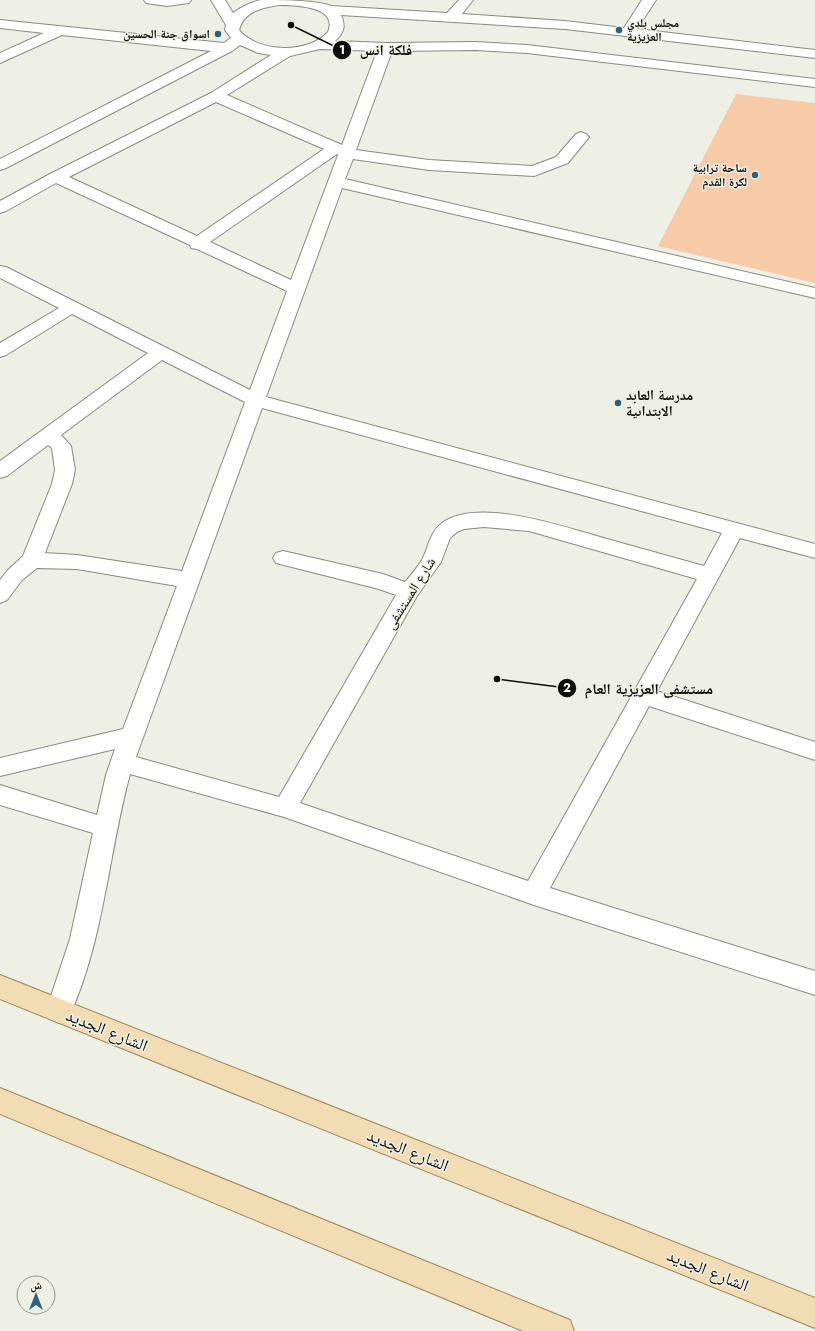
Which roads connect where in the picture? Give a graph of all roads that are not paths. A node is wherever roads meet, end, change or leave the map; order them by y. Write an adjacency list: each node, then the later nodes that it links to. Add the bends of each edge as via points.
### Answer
1 (151, 0): 2 (street)
2 (184, 0)
3 (218, 0): 11 (street)
4 (466, 0): 9 (street)
5 (649, 0): 13 (street)
6 (307, 1): 7 (street); 8 (street)
7 (264, 2): 11 (street, via 240,14)
8 (328, 10): 9 (street); 15 (street, via 334,15 338,28 328,40)
9 (451, 18): 13 (street)
10 (0, 24): 12 (street)
11 (233, 24): 14 (street)
12 (61, 30): 14 (street); 19 (street)
13 (628, 32): 18 (street)
14 (233, 44): 17 (street); 24 (street)
15 (319, 45): 16 (street); 17 (street)
16 (386, 47): 20 (street, via 476,46 527,49); 23 (street)
17 (288, 51): 21 (street)
18 (815, 54)
19 (0, 59)
20 (815, 83)
21 (216, 96): 23 (street); 25 (street)
22 (581, 137): 23 (street, via 562,160 534,171 429,165)
23 (341, 150): 26 (street); 28 (street)
24 (0, 165)
25 (56, 177): 27 (street); 28 (street)
26 (336, 182): 30 (street); 31 (street)
27 (0, 208)
28 (197, 244): 30 (street)
29 (0, 270): 32 (street)
30 (297, 289): 35 (street)
31 (815, 293)
32 (72, 307): 33 (street); 34 (street)
33 (0, 351)
34 (161, 352): 35 (street); 36 (street)
35 (256, 400): 38 (street); 43 (street)
36 (50, 434): 37 (street); 41 (street, via 61,446 65,470 62,484)
37 (0, 471)
38 (734, 530): 39 (street); 42 (street)
39 (815, 552)
40 (283, 558): 44 (street, via 383,582)
41 (32, 560): 43 (street, via 77,562); 45 (street, via 15,575)
42 (709, 575): 44 (street, شارع المستشفى, via 529,524 510,520 480,520 465,522 443,533 432,561); 46 (street)
43 (189, 580): 47 (street)
44 (409, 591): 52 (street, شارع المستشفى)
45 (0, 595)
46 (643, 695): 48 (street); 54 (street)
47 (131, 736): 49 (street); 50 (street)
48 (815, 751)
49 (122, 762): 52 (street); 53 (street)
50 (0, 767)
51 (0, 795): 53 (street)
52 (284, 808): 54 (street)
53 (105, 827): 57 (street, via 79,951)
54 (534, 894): 55 (street)
55 (815, 983)
56 (0, 987): 57 (main road, الشارع الجديد)
57 (59, 1011): 59 (main road, الشارع الجديد)
58 (0, 1101): 60 (main road)
59 (815, 1313)
60 (559, 1331)

